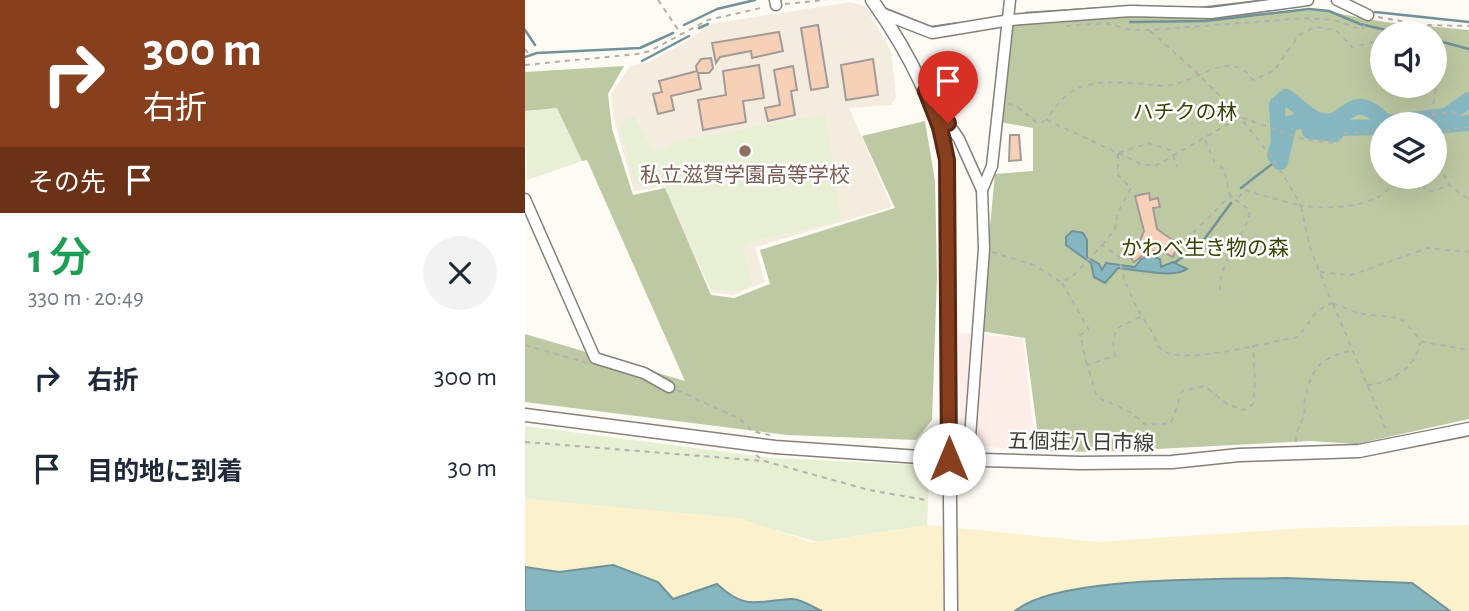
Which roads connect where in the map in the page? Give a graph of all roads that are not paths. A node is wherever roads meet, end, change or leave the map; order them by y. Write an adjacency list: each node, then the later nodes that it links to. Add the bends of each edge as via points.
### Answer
1 (871, 0): 6 (main road)
2 (1010, 0): 7 (street)
3 (1308, 0): 7 (street, via 1211,13 1130,10)
4 (1337, 0): 5 (street, via 1368,15)
5 (1362, 0)
6 (881, 13): 7 (street, via 932,33); 8 (main road)
7 (1010, 25): 9 (street, via 992,166)
8 (926, 91): 9 (street, via 959,139); 15 (main road, via 947,160)
9 (982, 190): 14 (street, via 984,249)
10 (525, 198): 11 (street, via 595,358 644,373)
11 (669, 387)
12 (525, 415): 15 (main road, 五個荘八日市線, via 741,443)
13 (1469, 429): 15 (main road, 五個荘八日市線, via 1359,451 1130,463)
14 (970, 437)
15 (949, 459): 16 (main road)
16 (951, 611)

